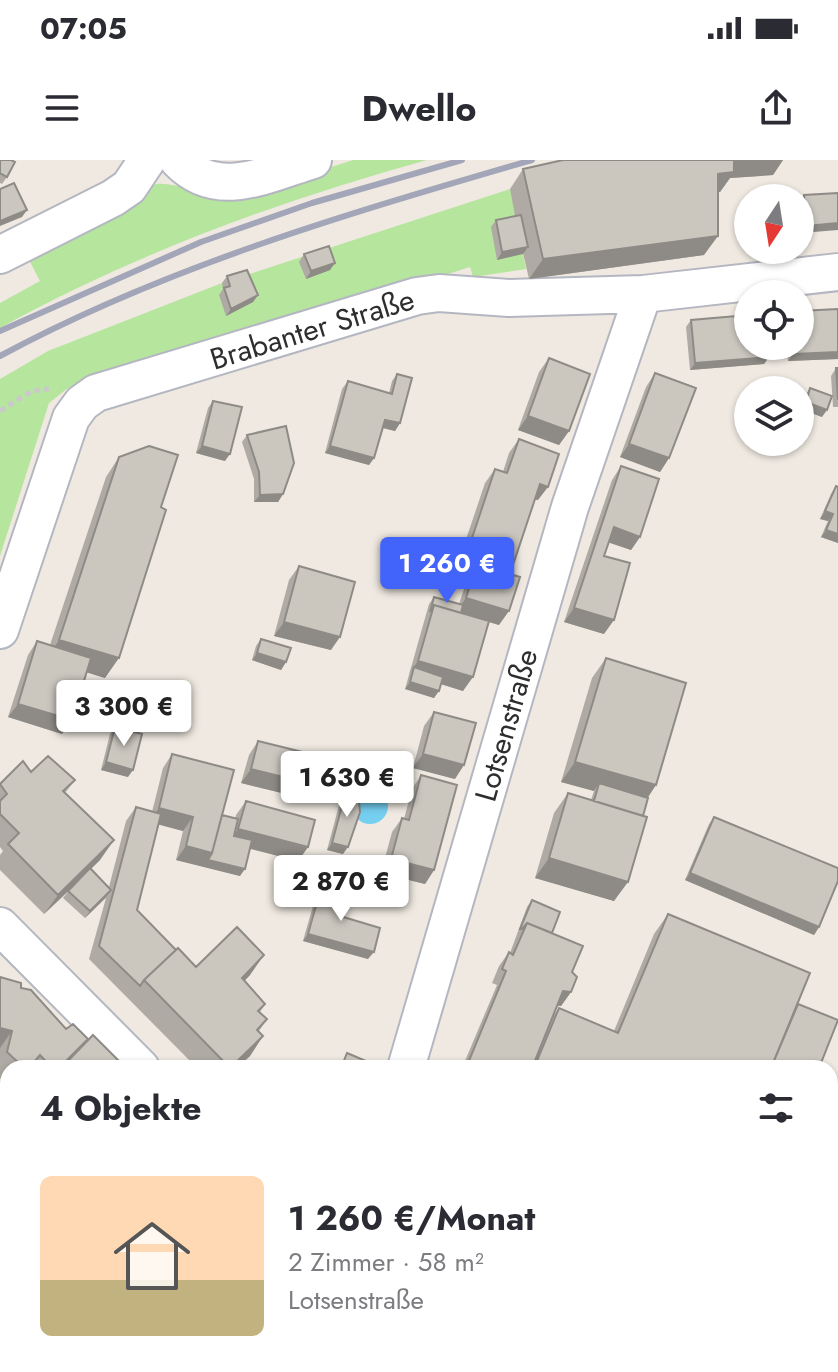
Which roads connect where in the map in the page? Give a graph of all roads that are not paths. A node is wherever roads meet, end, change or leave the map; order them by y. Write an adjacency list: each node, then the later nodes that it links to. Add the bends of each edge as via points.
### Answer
1 (147, 160): 4 (street, via 129,187 113,198)
2 (178, 160): 3 (street, via 199,177 224,184)
3 (313, 160)
4 (0, 255)
5 (838, 272): 6 (street, Brabanter Straße)
6 (643, 294): 7 (street, Brabanter Straße, via 417,296 96,393 71,418); 10 (street, Lotsenstraße, via 570,507)
7 (0, 630)
8 (0, 926): 9 (street)
9 (133, 1060)
10 (408, 1060)

